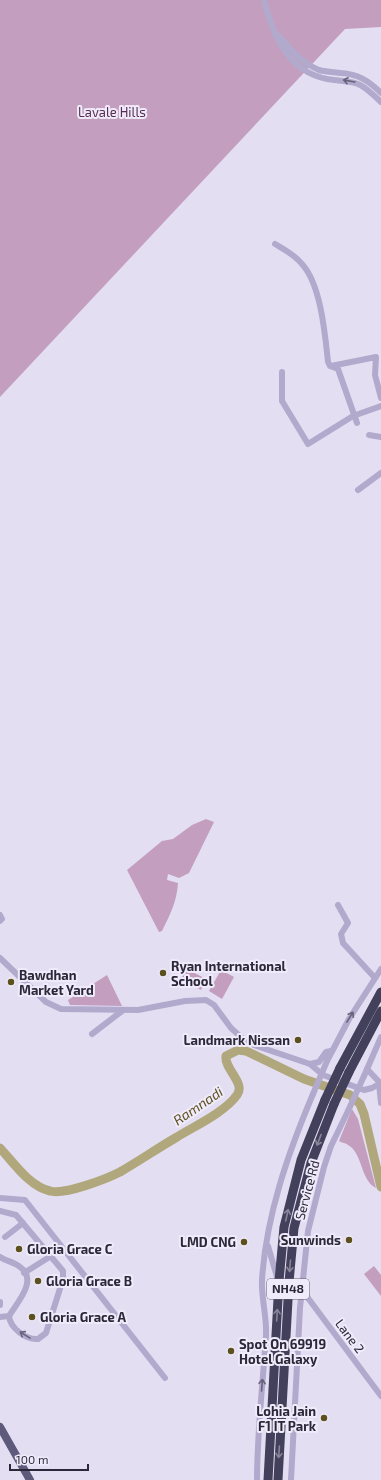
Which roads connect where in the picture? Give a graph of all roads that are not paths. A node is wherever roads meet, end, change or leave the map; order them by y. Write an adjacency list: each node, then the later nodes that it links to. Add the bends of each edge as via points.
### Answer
1 (264, 0): 2 (street)
2 (271, 28): 3 (street, via 306,63 321,70 358,76 367,80); 4 (street, one-way to 2, via 365,86 353,81 327,79 307,73 294,63)
3 (381, 93)
4 (381, 102)
5 (274, 244): 6 (street, via 304,265 319,299)
6 (330, 366): 8 (street, via 376,357 374,376); 10 (street, via 338,369)
7 (282, 372): 10 (street, via 282,401 308,444)
8 (381, 398)
9 (381, 406): 10 (street)
10 (353, 416): 11 (street)
11 (357, 423)
12 (369, 435): 13 (street)
13 (381, 437)
14 (381, 473): 15 (street)
15 (358, 490)
16 (338, 905): 21 (street, via 348,923 341,934 342,940)
17 (0, 915): 18 (street)
18 (0, 921)
19 (0, 958): 23 (street, via 53,1007)
20 (381, 969): 21 (street)
21 (375, 978): 27 (street, one-way to 21)
22 (381, 992): 40 (highway, NH48, one-way to 22, bridge, via 284,1227 294,1183 309,1137 340,1068)
23 (122, 1011): 25 (street); 28 (street, via 206,1000 214,1005 242,1038)
24 (381, 1011): 52 (highway, NH48, one-way to 52, bridge, via 334,1104 311,1163 294,1228)
25 (92, 1034)
26 (381, 1037): 29 (street, Service Rd)
27 (331, 1051): 28 (street, via 328,1050 316,1064); 36 (street, bridge, via 288,1156)
28 (310, 1064): 30 (street, via 323,1075 364,1090)
29 (367, 1069): 30 (street); 41 (street, Service Rd, bridge, via 331,1146 317,1189 308,1231)
30 (380, 1084): 31 (street)
31 (381, 1103)
32 (0, 1198): 46 (street, via 25,1200)
33 (0, 1211): 34 (street, via 16,1214)
34 (23, 1223): 35 (street); 37 (street)
35 (5, 1237)
36 (268, 1244): 40 (street); 50 (street, one-way to 36, via 267,1320 262,1283)
37 (52, 1256): 39 (street); 44 (street, one-way to 44, via 63,1271 63,1279 46,1333 38,1339 30,1338 15,1328)
38 (0, 1257): 39 (street, via 20,1267)
39 (24, 1273): 44 (street, via 24,1294)
40 (278, 1281): 51 (highway, NH48, one-way to 40)
41 (302, 1290): 47 (street, Lane 2); 53 (street, Service Rd)
42 (0, 1302): 43 (street)
43 (0, 1305)
44 (9, 1316): 45 (street)
45 (0, 1317)
46 (164, 1378)
47 (381, 1396)
48 (0, 1427): 49 (main road)
49 (30, 1480)
50 (257, 1480)
51 (268, 1480)
52 (278, 1480)
53 (291, 1480)

